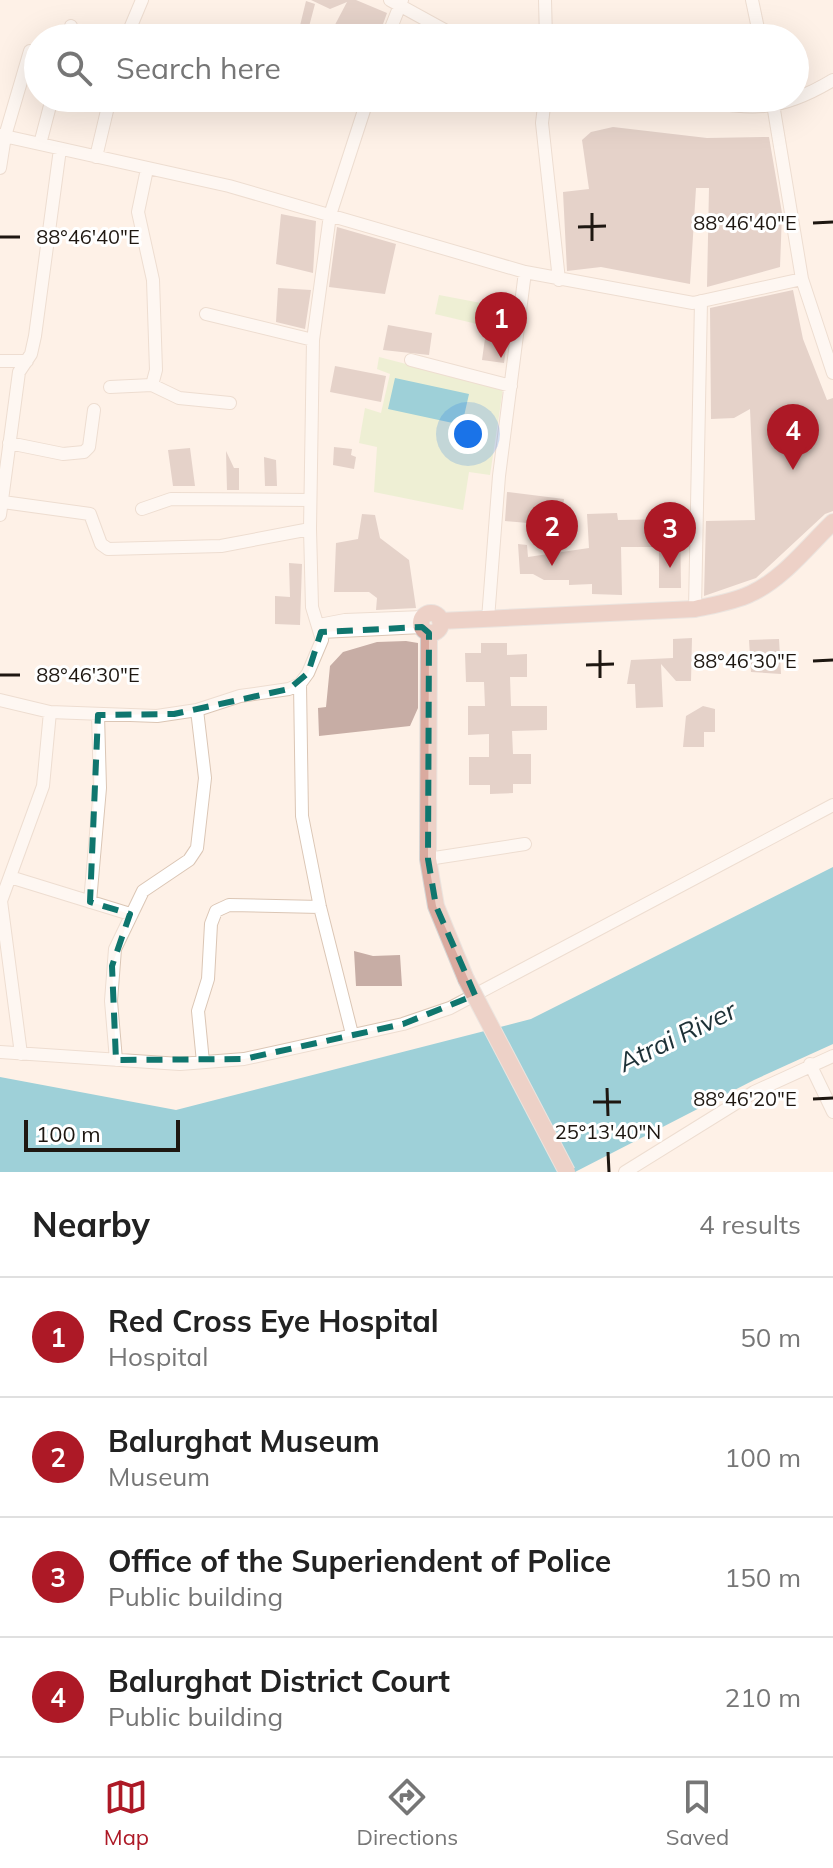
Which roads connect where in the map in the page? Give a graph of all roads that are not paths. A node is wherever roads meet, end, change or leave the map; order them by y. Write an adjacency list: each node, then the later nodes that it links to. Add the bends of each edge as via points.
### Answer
1 (142, 0): 5 (street)
2 (545, 0): 8 (street)
3 (752, 0): 9 (street)
4 (397, 2): 6 (street); 7 (street)
5 (132, 24)
6 (391, 24)
7 (435, 24)
8 (546, 24)
9 (757, 24)
10 (24, 69): 18 (street)
11 (833, 80): 12 (street)
12 (809, 94)
13 (48, 112): 19 (street)
14 (107, 112): 21 (street)
15 (363, 112): 24 (street)
16 (543, 112): 27 (street)
17 (774, 112): 26 (street)
18 (2, 136): 19 (street); 22 (street)
19 (40, 144): 20 (street)
20 (60, 149): 21 (street); 33 (street, via 35,336)
21 (96, 157): 23 (street)
22 (0, 168)
23 (147, 169): 24 (street); 35 (street, via 138,212 153,280)
24 (330, 215): 25 (street); 30 (street)
25 (525, 272): 27 (street); 36 (street)
26 (802, 279): 28 (street); 34 (street)
27 (559, 280): 28 (street)
28 (701, 301): 47 (street)
29 (206, 314): 30 (street)
30 (313, 340): 42 (street)
31 (411, 360): 36 (street)
32 (0, 361): 33 (street)
33 (27, 361): 40 (street, via 19,372)
34 (833, 373)
35 (152, 385): 37 (street); 38 (street, via 179,398)
36 (511, 386): 48 (street)
37 (110, 387)
38 (230, 403)
39 (94, 410): 40 (street, via 84,452 63,454)
40 (9, 443): 41 (street)
41 (3, 480): 43 (street)
42 (310, 500): 44 (street, via 171,499); 46 (street)
43 (2, 509): 46 (street, via 90,514 108,549 221,546)
44 (142, 509)
45 (833, 522): 47 (main road, via 753,593)
46 (310, 529): 50 (street, via 312,607)
47 (695, 609): 48 (main road)
48 (488, 619): 49 (main road)
49 (428, 624): 50 (street); 58 (main road)
50 (320, 628): 51 (street, via 322,640)
51 (300, 684): 53 (street); 61 (street, via 302,816)
52 (0, 700): 54 (street)
53 (197, 710): 55 (street); 62 (street, via 205,778 197,848 189,860 143,891)
54 (50, 712): 55 (street); 59 (street, via 43,786)
55 (98, 715): 60 (street, via 100,788)
56 (833, 805): 63 (street, via 450,1008)
57 (525, 844): 58 (street)
58 (428, 859): 71 (main road, bridge, via 436,906 466,979)
59 (10, 877): 60 (street); 65 (street, via 1,914)
60 (90, 902): 62 (street)
61 (320, 907): 63 (street); 68 (street, via 229,905 216,911 208,979 198,1011)
62 (130, 914): 67 (street, via 112,966)
63 (352, 1034): 68 (street, via 244,1059)
64 (0, 1052): 65 (street)
65 (21, 1054): 67 (street)
66 (833, 1056): 69 (street)
67 (116, 1060): 68 (street)
68 (203, 1062)
69 (810, 1064): 70 (street); 72 (street, via 754,1092)
70 (833, 1112)
71 (567, 1172)
72 (625, 1172)

